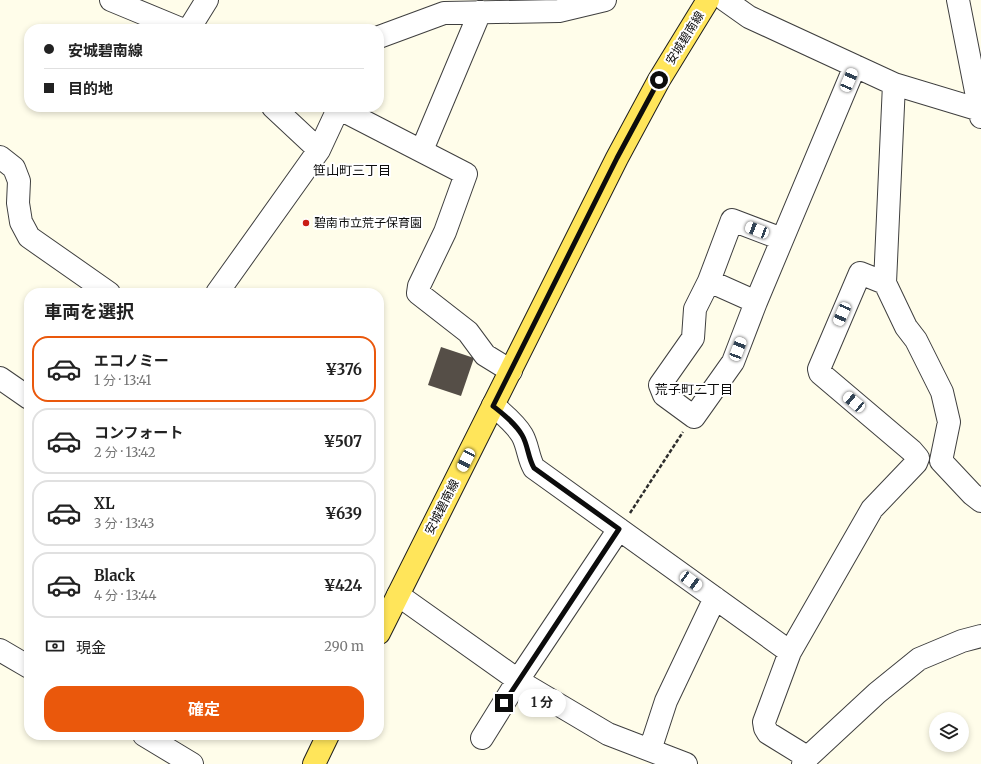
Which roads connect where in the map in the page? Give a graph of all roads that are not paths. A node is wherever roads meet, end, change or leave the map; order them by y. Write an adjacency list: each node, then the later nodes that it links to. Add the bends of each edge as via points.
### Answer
1 (111, 0): 9 (street)
2 (207, 0): 10 (street)
3 (605, 0): 7 (street)
4 (708, 0): 27 (main road, 安城碧南線, via 659,80 617,158)
5 (724, 0): 12 (street, via 749,17)
6 (958, 0): 17 (street)
7 (551, 5): 8 (street)
8 (480, 12): 11 (street, via 444,13); 19 (street)
9 (169, 24)
10 (192, 24)
11 (384, 35)
12 (855, 66): 13 (street); 21 (street)
13 (894, 84): 17 (street); 23 (street)
14 (278, 112): 18 (street)
15 (336, 112): 18 (street)
16 (346, 112): 19 (street)
17 (980, 114)
18 (319, 150): 25 (street)
19 (422, 150): 27 (street, via 466,174 445,232 418,293 468,332 485,355)
20 (0, 157): 24 (street, via 14,168 19,181 18,203 21,222 30,237)
21 (782, 239): 22 (street, via 732,220); 26 (street)
22 (709, 281): 26 (street); 26 (street, via 695,309 693,338 660,385 664,395 694,417 733,362)
23 (885, 283): 31 (street, via 942,392 949,422 940,461); 38 (street, via 860,273 818,369 918,458 872,509)
24 (102, 288)
25 (221, 288)
26 (756, 302)
27 (511, 371): 30 (main road, 安城碧南線)
28 (0, 378): 29 (street)
29 (24, 395)
30 (493, 406): 32 (street, via 511,421 522,435 534,468); 33 (main road, 安城碧南線)
31 (981, 501)
32 (619, 529): 34 (street); 40 (street)
33 (398, 595): 35 (main road, 安城碧南線); 40 (street)
34 (715, 598): 38 (street); 44 (street, via 666,701)
35 (384, 623)
36 (981, 636): 45 (street, via 962,640 919,659 877,693)
37 (0, 650): 39 (street)
38 (790, 652): 45 (street, via 764,722 768,733)
39 (24, 664)
40 (518, 680): 41 (street); 44 (street, via 608,734)
41 (482, 738)
42 (152, 740): 46 (street)
43 (326, 740): 47 (main road)
44 (650, 750): 48 (street)
45 (805, 761)
46 (192, 764)
47 (314, 764)
48 (686, 764)

